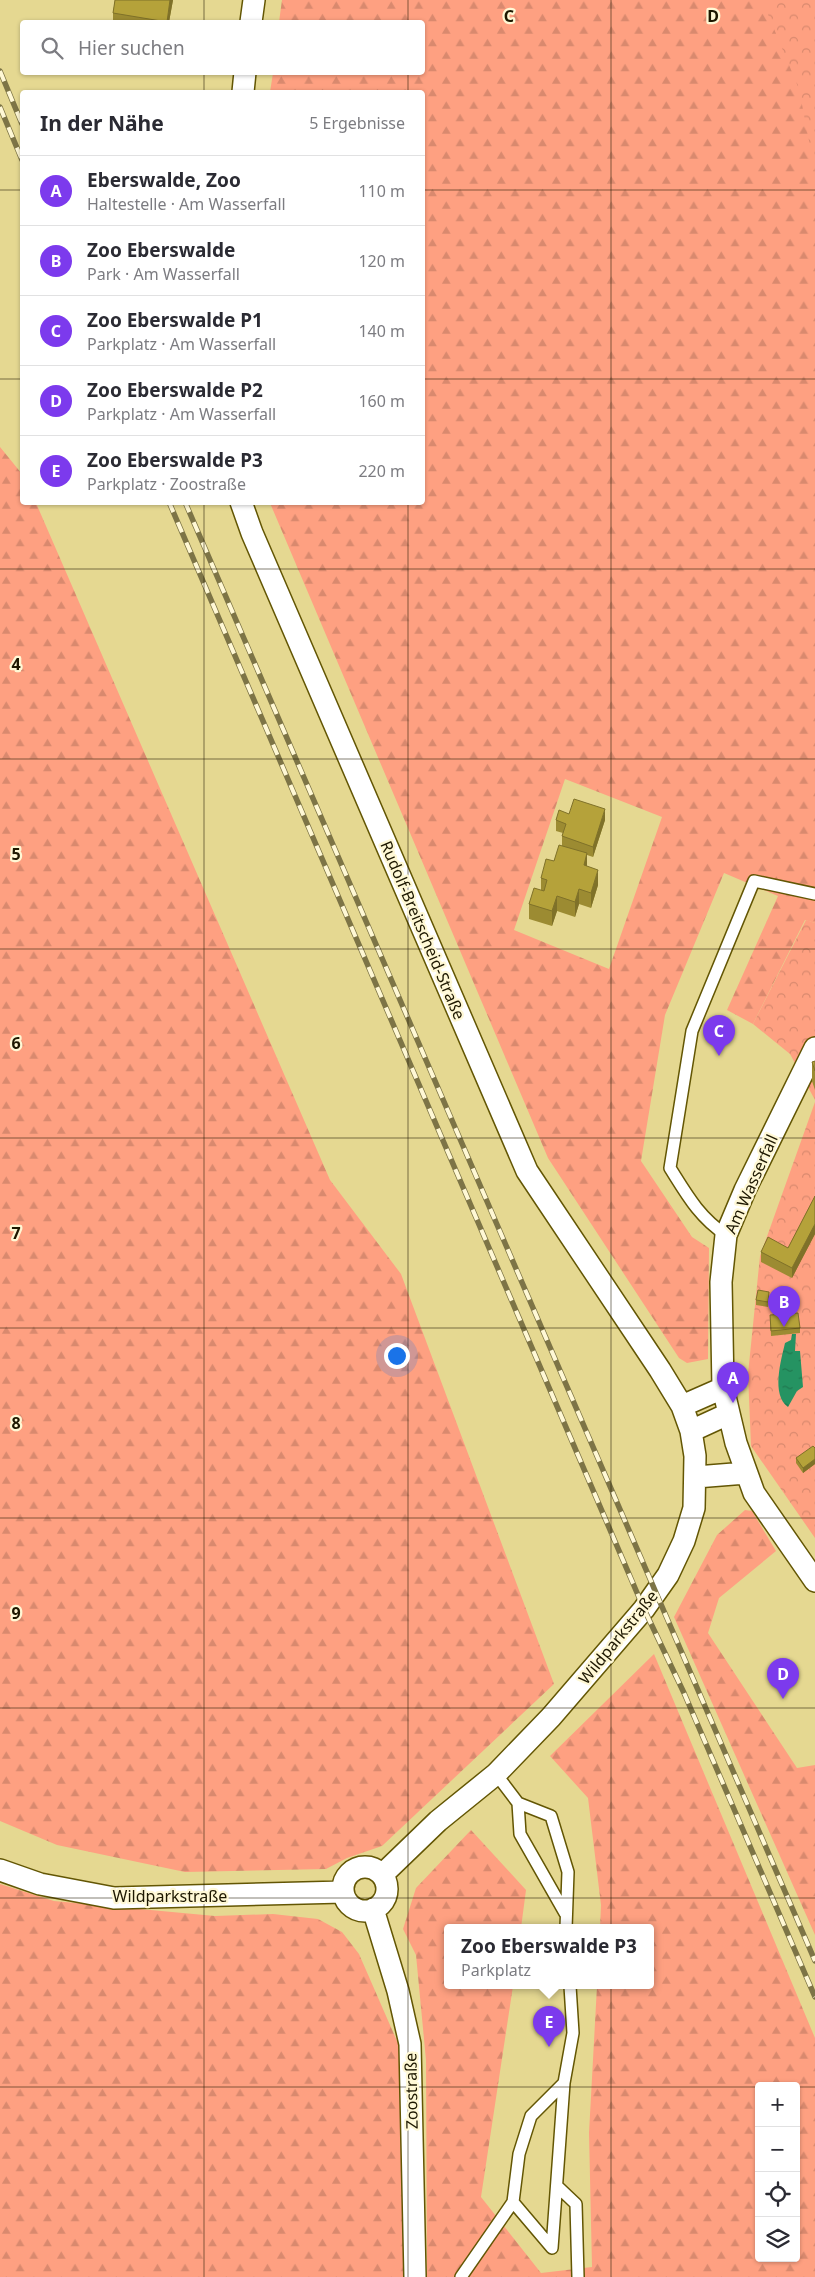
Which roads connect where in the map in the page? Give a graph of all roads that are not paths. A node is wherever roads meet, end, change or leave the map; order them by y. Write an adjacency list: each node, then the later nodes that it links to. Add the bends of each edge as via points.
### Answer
1 (254, 0): 2 (street)
2 (251, 20)
3 (245, 75): 4 (street)
4 (243, 90)
5 (242, 505): 9 (street, Rudolf-Breitscheid-Straße, via 527,1171)
6 (815, 894): 8 (lane, via 754,881 692,1031 670,1168 710,1225)
7 (815, 1048): 8 (street, Am Wasserfall)
8 (726, 1235): 10 (street, Am Wasserfall, via 721,1282)
9 (638, 1339): 11 (street, Wildparkstraße)
10 (723, 1388): 11 (street); 12 (street, Am Wasserfall)
11 (682, 1406): 13 (street, Wildparkstraße)
12 (728, 1414): 13 (street); 14 (street, Am Wasserfall)
13 (691, 1431): 15 (street, Wildparkstraße)
14 (746, 1473): 15 (street); 16 (street, Am Wasserfall, via 754,1493)
15 (696, 1477): 17 (street, Wildparkstraße, via 694,1508 684,1541 668,1575 593,1670)
16 (815, 1581)
17 (496, 1774): 18 (lane); 20 (street, Wildparkstraße, via 438,1821)
18 (518, 1803): 23 (lane, via 520,1834); 23 (lane, via 551,1816 568,1872)
19 (0, 1870): 21 (street, Wildparkstraße, via 40,1884 114,1898)
20 (382, 1875): 21 (street, via 372,1868 359,1867 344,1880); 22 (street, via 386,1882 385,1898)
21 (343, 1892): 22 (street, via 346,1902 354,1908)
22 (373, 1910): 29 (street, Zoostraße, via 398,1991 410,2044)
23 (565, 1913): 24 (lane)
24 (566, 1924)
25 (570, 1989): 26 (lane, via 573,2033)
26 (564, 2083): 27 (lane); 28 (lane, via 531,2116 519,2154)
27 (557, 2186): 28 (lane, via 552,2248); 31 (lane, via 576,2204)
28 (513, 2202): 30 (lane)
29 (415, 2277)
30 (461, 2277)
31 (578, 2277)

